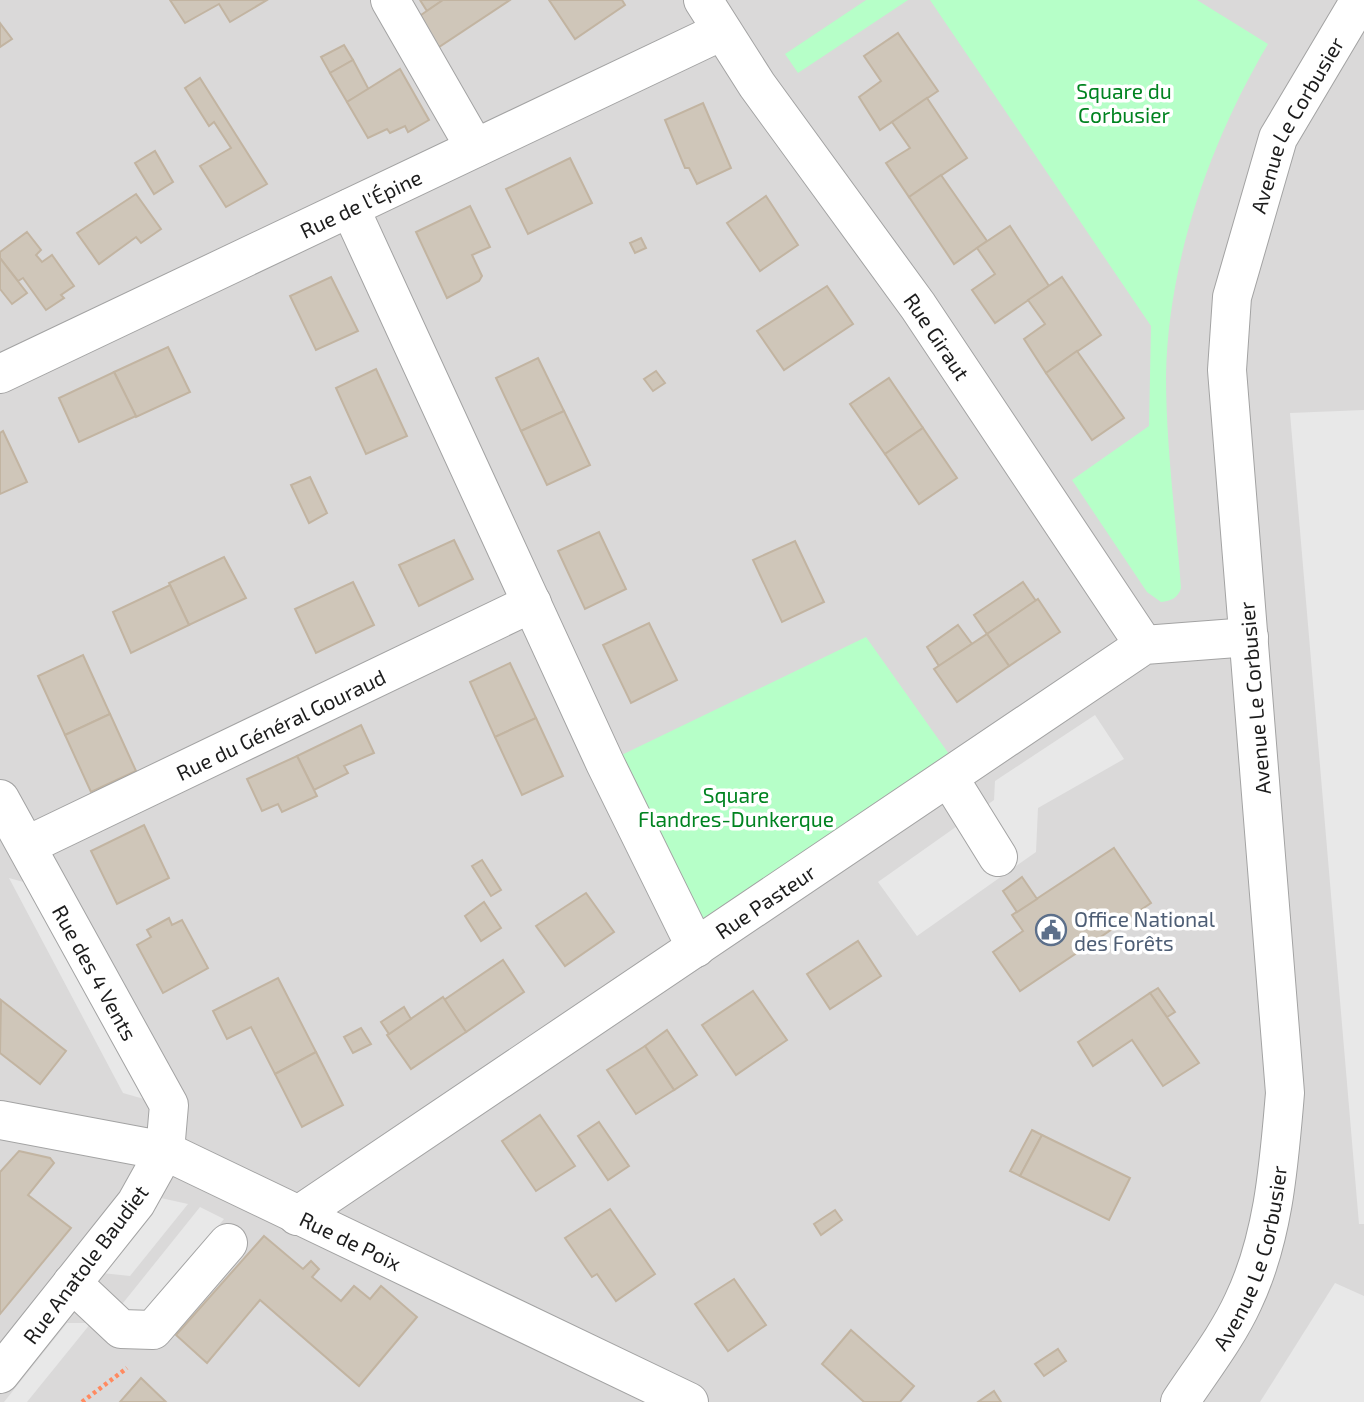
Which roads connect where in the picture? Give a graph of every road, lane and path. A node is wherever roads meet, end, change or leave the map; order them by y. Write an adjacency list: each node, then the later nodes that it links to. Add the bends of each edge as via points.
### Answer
1 (390, 0): 4 (street)
2 (1360, 0): 8 (street, Avenue Le Corbusier, via 1278,138 1232,297 1227,370)
3 (712, 15): 4 (street, Rue de l'Épine); 9 (street, Rue Giraut, via 757,85 918,306)
4 (475, 148): 5 (street, Rue de l'Épine)
5 (350, 208): 6 (street, Rue de l'Épine); 7 (street)
6 (0, 374)
7 (532, 603): 12 (street, Rue du Général Gouraud); 14 (street)
8 (1249, 637): 9 (street, Rue Pasteur); 22 (street, Avenue Le Corbusier, via 1286,1093 1277,1182 1262,1252 1243,1303)
9 (1144, 645): 10 (street, Rue Pasteur)
10 (949, 778): 13 (street); 14 (street, Rue Pasteur)
11 (0, 799): 12 (street, Rue des 4 Vents)
12 (28, 845): 16 (street, Rue des 4 Vents, via 169,1105)
13 (998, 857)
14 (696, 948): 17 (street, Rue Pasteur)
15 (3, 1125): 16 (street, Rue de Poix)
16 (166, 1151): 17 (street, Rue de Poix); 19 (street, Rue Anatole Baudiet, via 136,1203)
17 (298, 1216): 21 (street, Rue de Poix)
18 (228, 1243): 19 (street, via 153,1330 121,1329)
19 (72, 1283): 20 (street, Rue Anatole Baudiet)
20 (0, 1374)
21 (689, 1402)
22 (1180, 1402)

